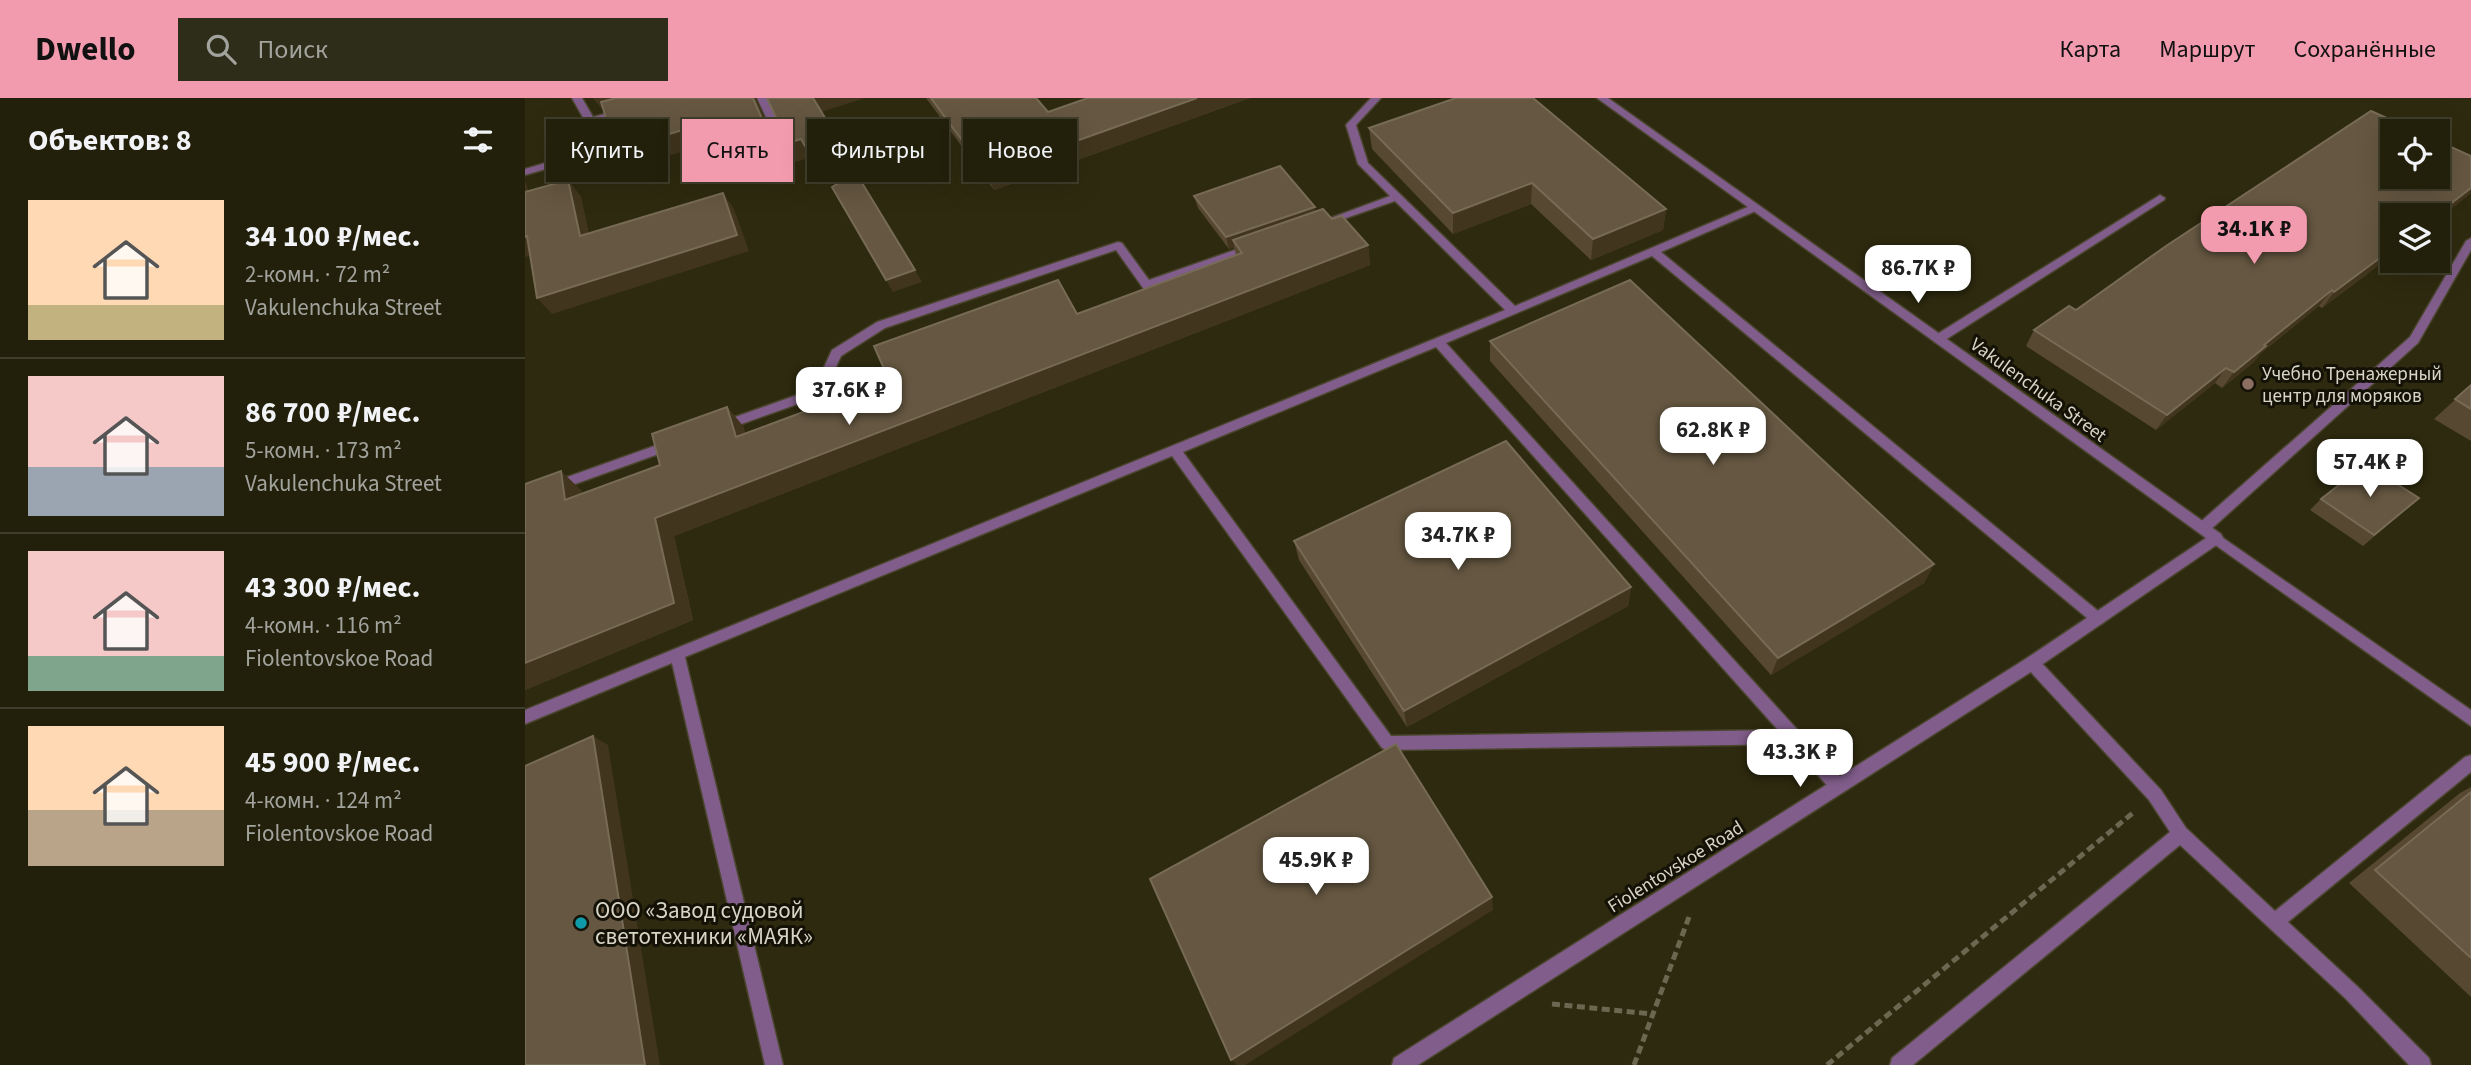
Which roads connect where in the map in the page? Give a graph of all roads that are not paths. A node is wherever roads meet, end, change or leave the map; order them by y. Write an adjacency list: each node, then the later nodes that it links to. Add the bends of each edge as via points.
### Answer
1 (577, 98): 6 (street)
2 (762, 98): 8 (street)
3 (1376, 98): 11 (street, via 1351,125 1363,164)
4 (1602, 98): 13 (street, Vakulenchuka Street)
5 (640, 108): 7 (street)
6 (589, 119)
7 (598, 119)
8 (772, 119)
9 (546, 166): 10 (street)
10 (525, 172)
11 (1397, 197): 14 (street); 18 (street)
12 (2160, 198): 19 (street)
13 (1754, 208): 17 (street); 19 (street, Vakulenchuka Street)
14 (1318, 225)
15 (2471, 241): 23 (street, Fiolentovskoe Road, via 2414,340)
16 (1265, 243): 22 (street, via 1147,285 1118,245 881,325 836,353 819,392)
17 (1653, 251): 18 (street); 24 (street)
18 (1513, 311): 20 (street)
19 (1938, 339): 23 (street, Vakulenchuka Street)
20 (1438, 342): 21 (street); 29 (street)
21 (1175, 450): 25 (street); 29 (street, via 1387,743)
22 (525, 497)
23 (2209, 533): 24 (street, Fiolentovskoe Road); 28 (street, Vakulenchuka Street)
24 (2098, 619): 26 (street, Fiolentovskoe Road)
25 (677, 654): 27 (street); 34 (street)
26 (2032, 663): 31 (street, Fiolentovskoe Road); 32 (street, via 2155,795)
27 (525, 717)
28 (2471, 719)
29 (1794, 737): 31 (street)
30 (2471, 762): 33 (street)
31 (1838, 786): 35 (street, Fiolentovskoe Road)
32 (2180, 834): 33 (street); 36 (street)
33 (2275, 922): 37 (street)
34 (774, 1065)
35 (1401, 1065)
36 (1899, 1065)
37 (2422, 1065)

